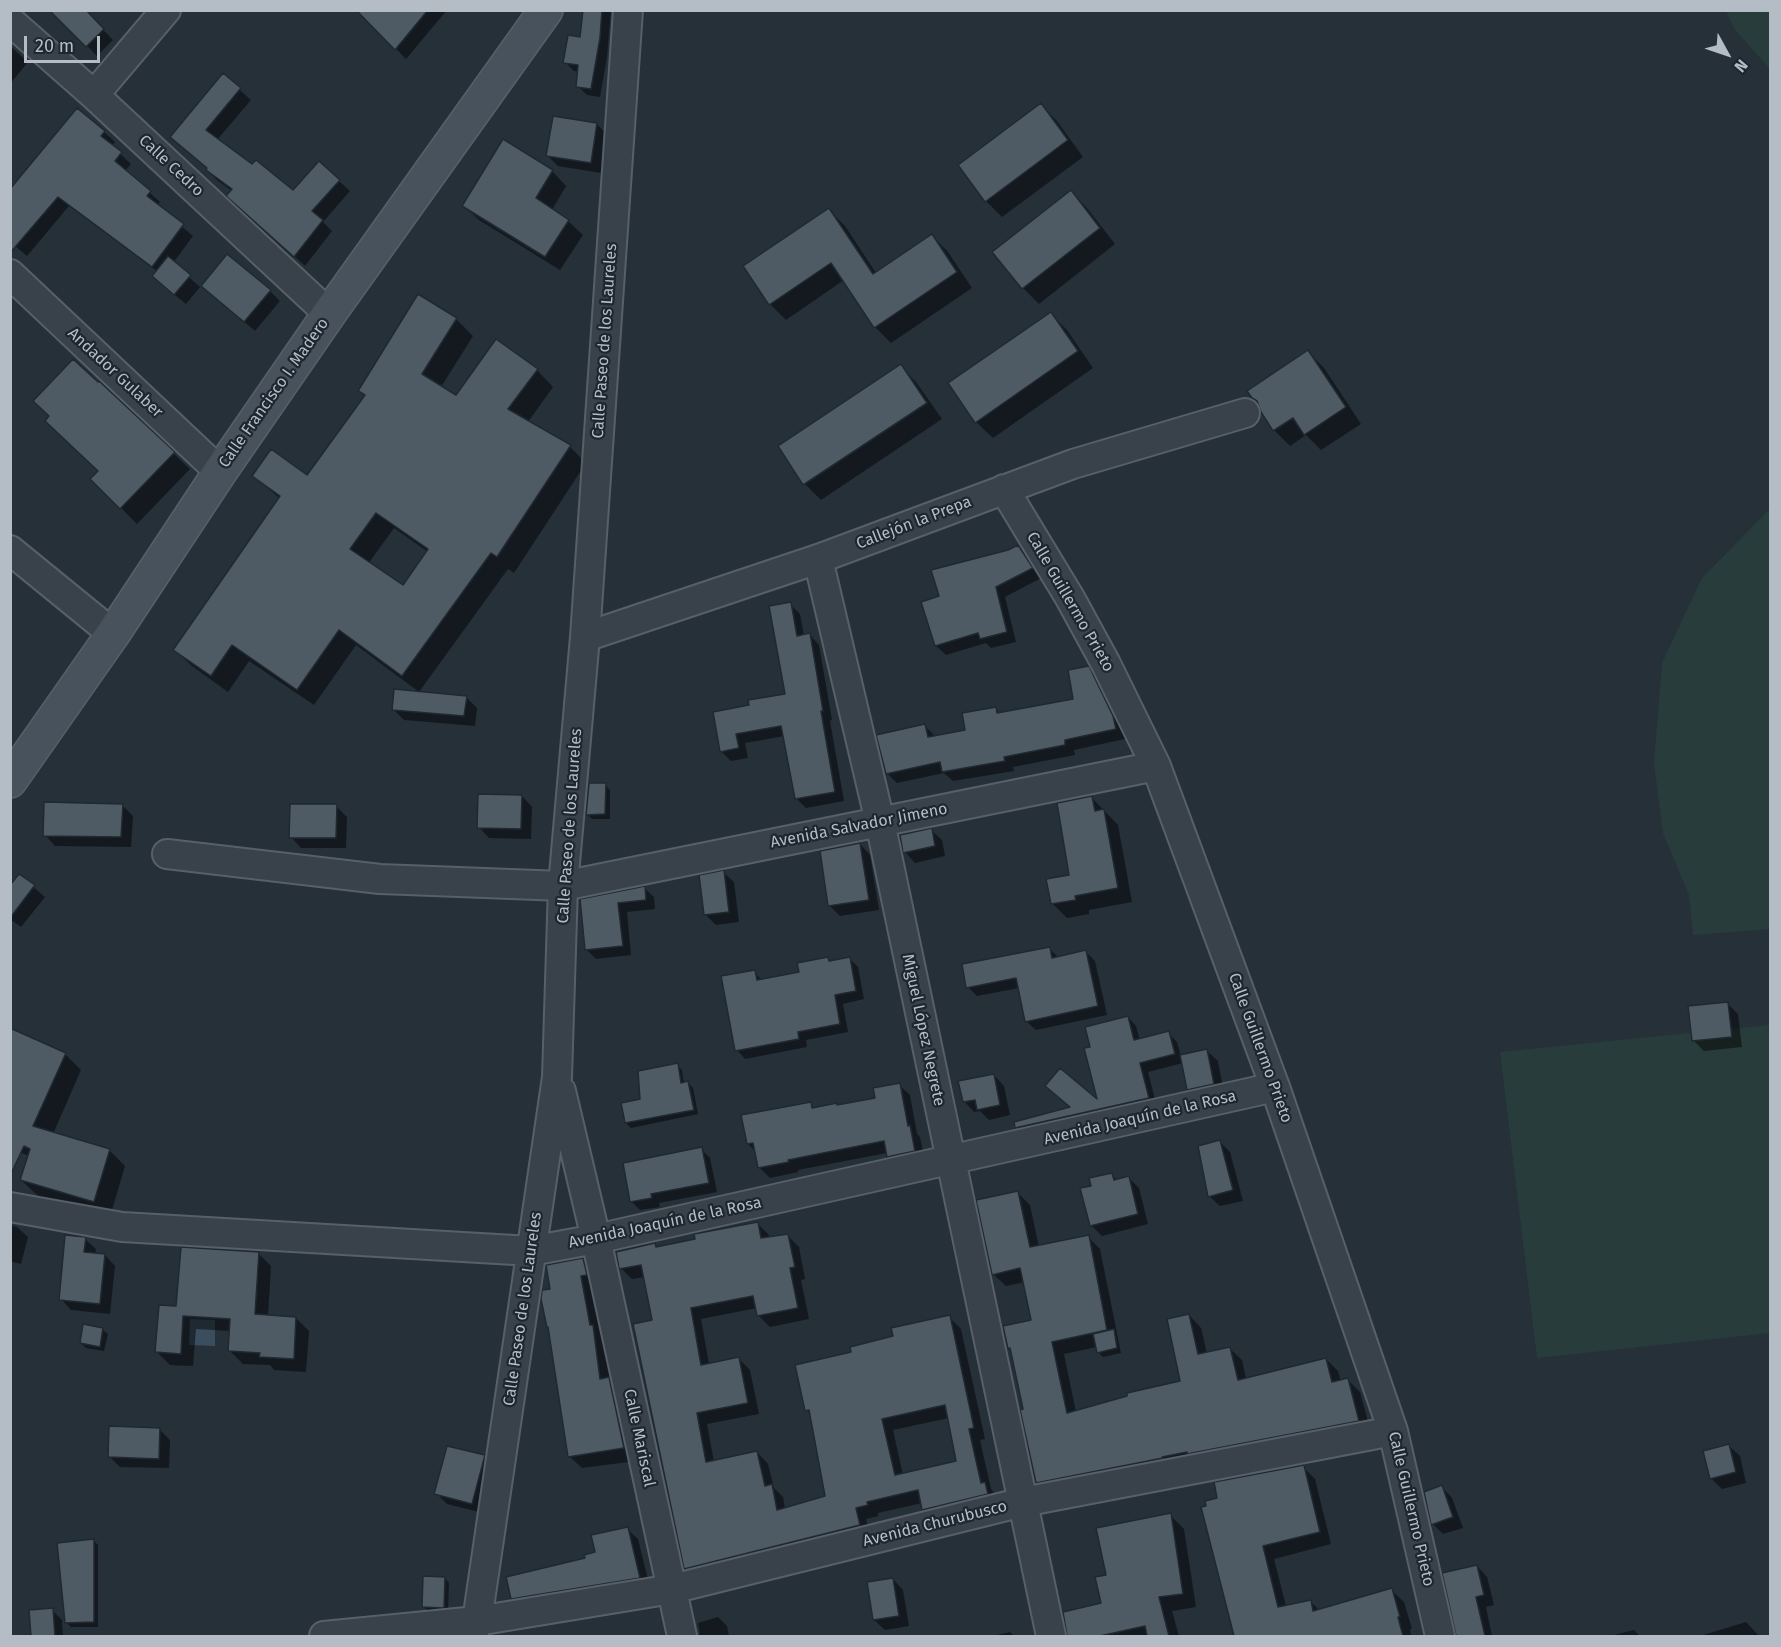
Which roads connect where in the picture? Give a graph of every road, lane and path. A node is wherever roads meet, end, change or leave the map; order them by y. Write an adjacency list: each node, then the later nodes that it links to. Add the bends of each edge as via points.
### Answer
1 (166, 10): 5 (street)
2 (546, 10): 7 (main road, Calle Francisco I. Madero)
3 (628, 10): 14 (street, Calle Paseo de los Laureles)
4 (10, 21): 5 (street, Calle Cedro)
5 (94, 95): 7 (street, Calle Cedro)
6 (10, 274): 9 (street, Andador Gulaber)
7 (329, 314): 9 (main road, Calle Francisco I. Madero)
8 (1245, 413): 10 (street, Callejón la Prepa, via 1073,464)
9 (220, 472): 13 (main road, Calle Francisco I. Madero)
10 (1004, 489): 12 (street, Callejón la Prepa); 15 (street, Calle Guillermo Prieto, via 1106,664)
11 (10, 550): 13 (street)
12 (818, 559): 14 (street, Callejón la Prepa); 17 (street, Miguel López Negrete)
13 (113, 634): 16 (main road, Calle Francisco I. Madero)
14 (585, 637): 19 (street, Calle Paseo de los Laureles)
15 (1155, 766): 17 (street, Avenida Salvador Jimeno); 21 (street, Calle Guillermo Prieto)
16 (10, 781)
17 (880, 822): 19 (street, Avenida Salvador Jimeno); 22 (street, Miguel López Negrete)
18 (167, 854): 19 (street, Avenida Salvador Jimeno, via 380,879)
19 (563, 886): 20 (street, Calle Paseo de los Laureles)
20 (557, 1077): 24 (street, Calle Mariscal); 25 (street, Calle Paseo de los Laureles)
21 (1275, 1087): 22 (street, Avenida Joaquín de la Rosa); 26 (street, Calle Guillermo Prieto)
22 (950, 1161): 24 (street, Avenida Joaquín de la Rosa); 27 (street, Miguel López Negrete)
23 (10, 1207): 25 (street, Avenida Joaquín de la Rosa, via 122,1227)
24 (596, 1239): 25 (street, Avenida Joaquín de la Rosa); 28 (street, Calle Mariscal)
25 (531, 1251): 29 (street, Calle Paseo de los Laureles)
26 (1394, 1431): 27 (street, Avenida Churubusco); 33 (street, Calle Guillermo Prieto)
27 (1023, 1502): 28 (street, Avenida Churubusco); 32 (street, Miguel López Negrete)
28 (672, 1590): 29 (street, Avenida Churubusco); 31 (street, Calle Mariscal)
29 (475, 1629): 30 (street, Avenida Churubusco)
30 (324, 1636)
31 (682, 1636)
32 (1051, 1636)
33 (1440, 1636)

